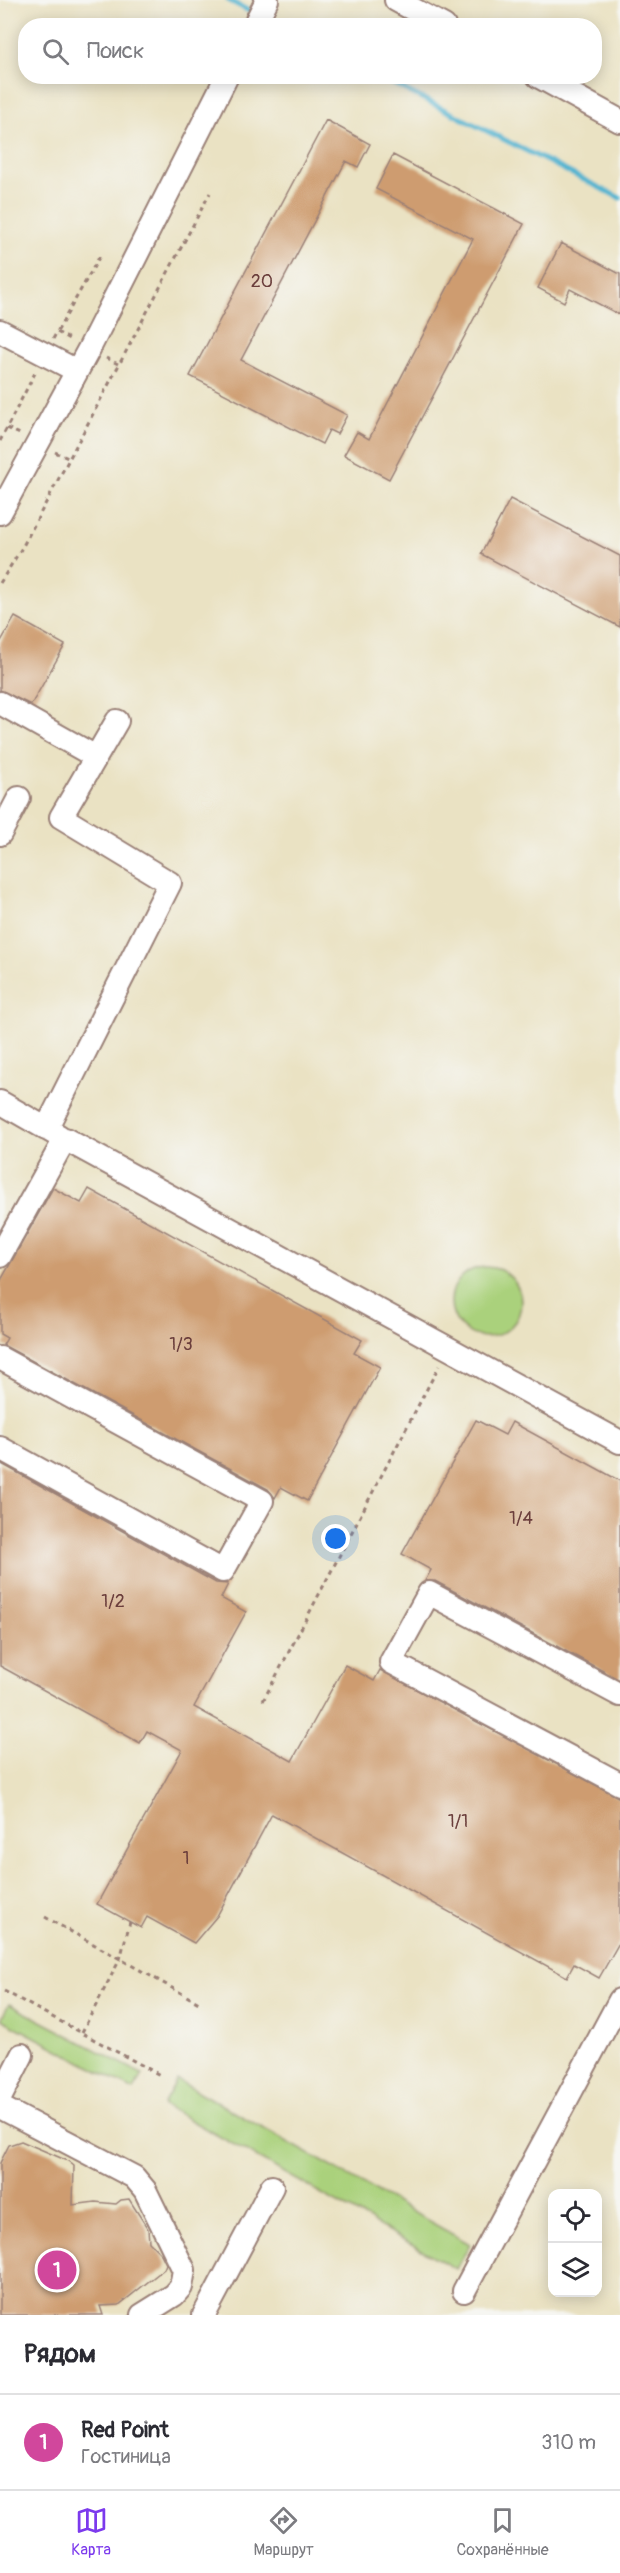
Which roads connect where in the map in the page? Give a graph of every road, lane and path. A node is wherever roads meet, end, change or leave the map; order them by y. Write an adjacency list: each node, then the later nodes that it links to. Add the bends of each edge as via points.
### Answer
1 (267, 0): 3 (street)
2 (396, 0): 4 (street)
3 (258, 18)
4 (429, 18)
5 (222, 84): 17 (street)
6 (553, 84): 7 (street)
7 (620, 121)
8 (210, 193): 16 (path)
9 (101, 254): 11 (path)
10 (0, 331): 17 (street)
11 (57, 332): 12 (path); 13 (path)
12 (71, 340)
13 (48, 348)
14 (103, 356): 16 (path)
15 (40, 363): 18 (path)
16 (118, 364): 22 (path)
17 (77, 371): 23 (street)
18 (7, 428): 19 (path); 20 (path)
19 (22, 435)
20 (0, 441)
21 (53, 451): 22 (path)
22 (68, 458): 24 (path)
23 (0, 513)
24 (0, 583)
25 (0, 703): 27 (street)
26 (117, 721): 27 (street)
27 (96, 758): 31 (street, via 61,817 170,883)
28 (20, 798): 29 (street)
29 (0, 834)
30 (0, 1102): 31 (street)
31 (55, 1134): 32 (street); 33 (street)
32 (0, 1256)
33 (449, 1347): 35 (street); 38 (path)
34 (0, 1358): 36 (street, via 262,1501 223,1571)
35 (620, 1442)
36 (0, 1448)
37 (620, 1695): 39 (street, via 429,1593 391,1662)
38 (263, 1701)
39 (620, 1784)
40 (45, 1917): 42 (path)
41 (130, 1922): 42 (path)
42 (120, 1959): 45 (path); 46 (path)
43 (4, 1991): 46 (path)
44 (620, 2000): 52 (street)
45 (199, 2002)
46 (81, 2033): 48 (path)
47 (22, 2055): 49 (street)
48 (160, 2075)
49 (0, 2098)
50 (0, 2107): 53 (street, via 134,2177 145,2190 184,2270 181,2286 174,2295)
51 (272, 2187): 54 (street)
52 (464, 2291)
53 (142, 2315)
54 (204, 2315)

